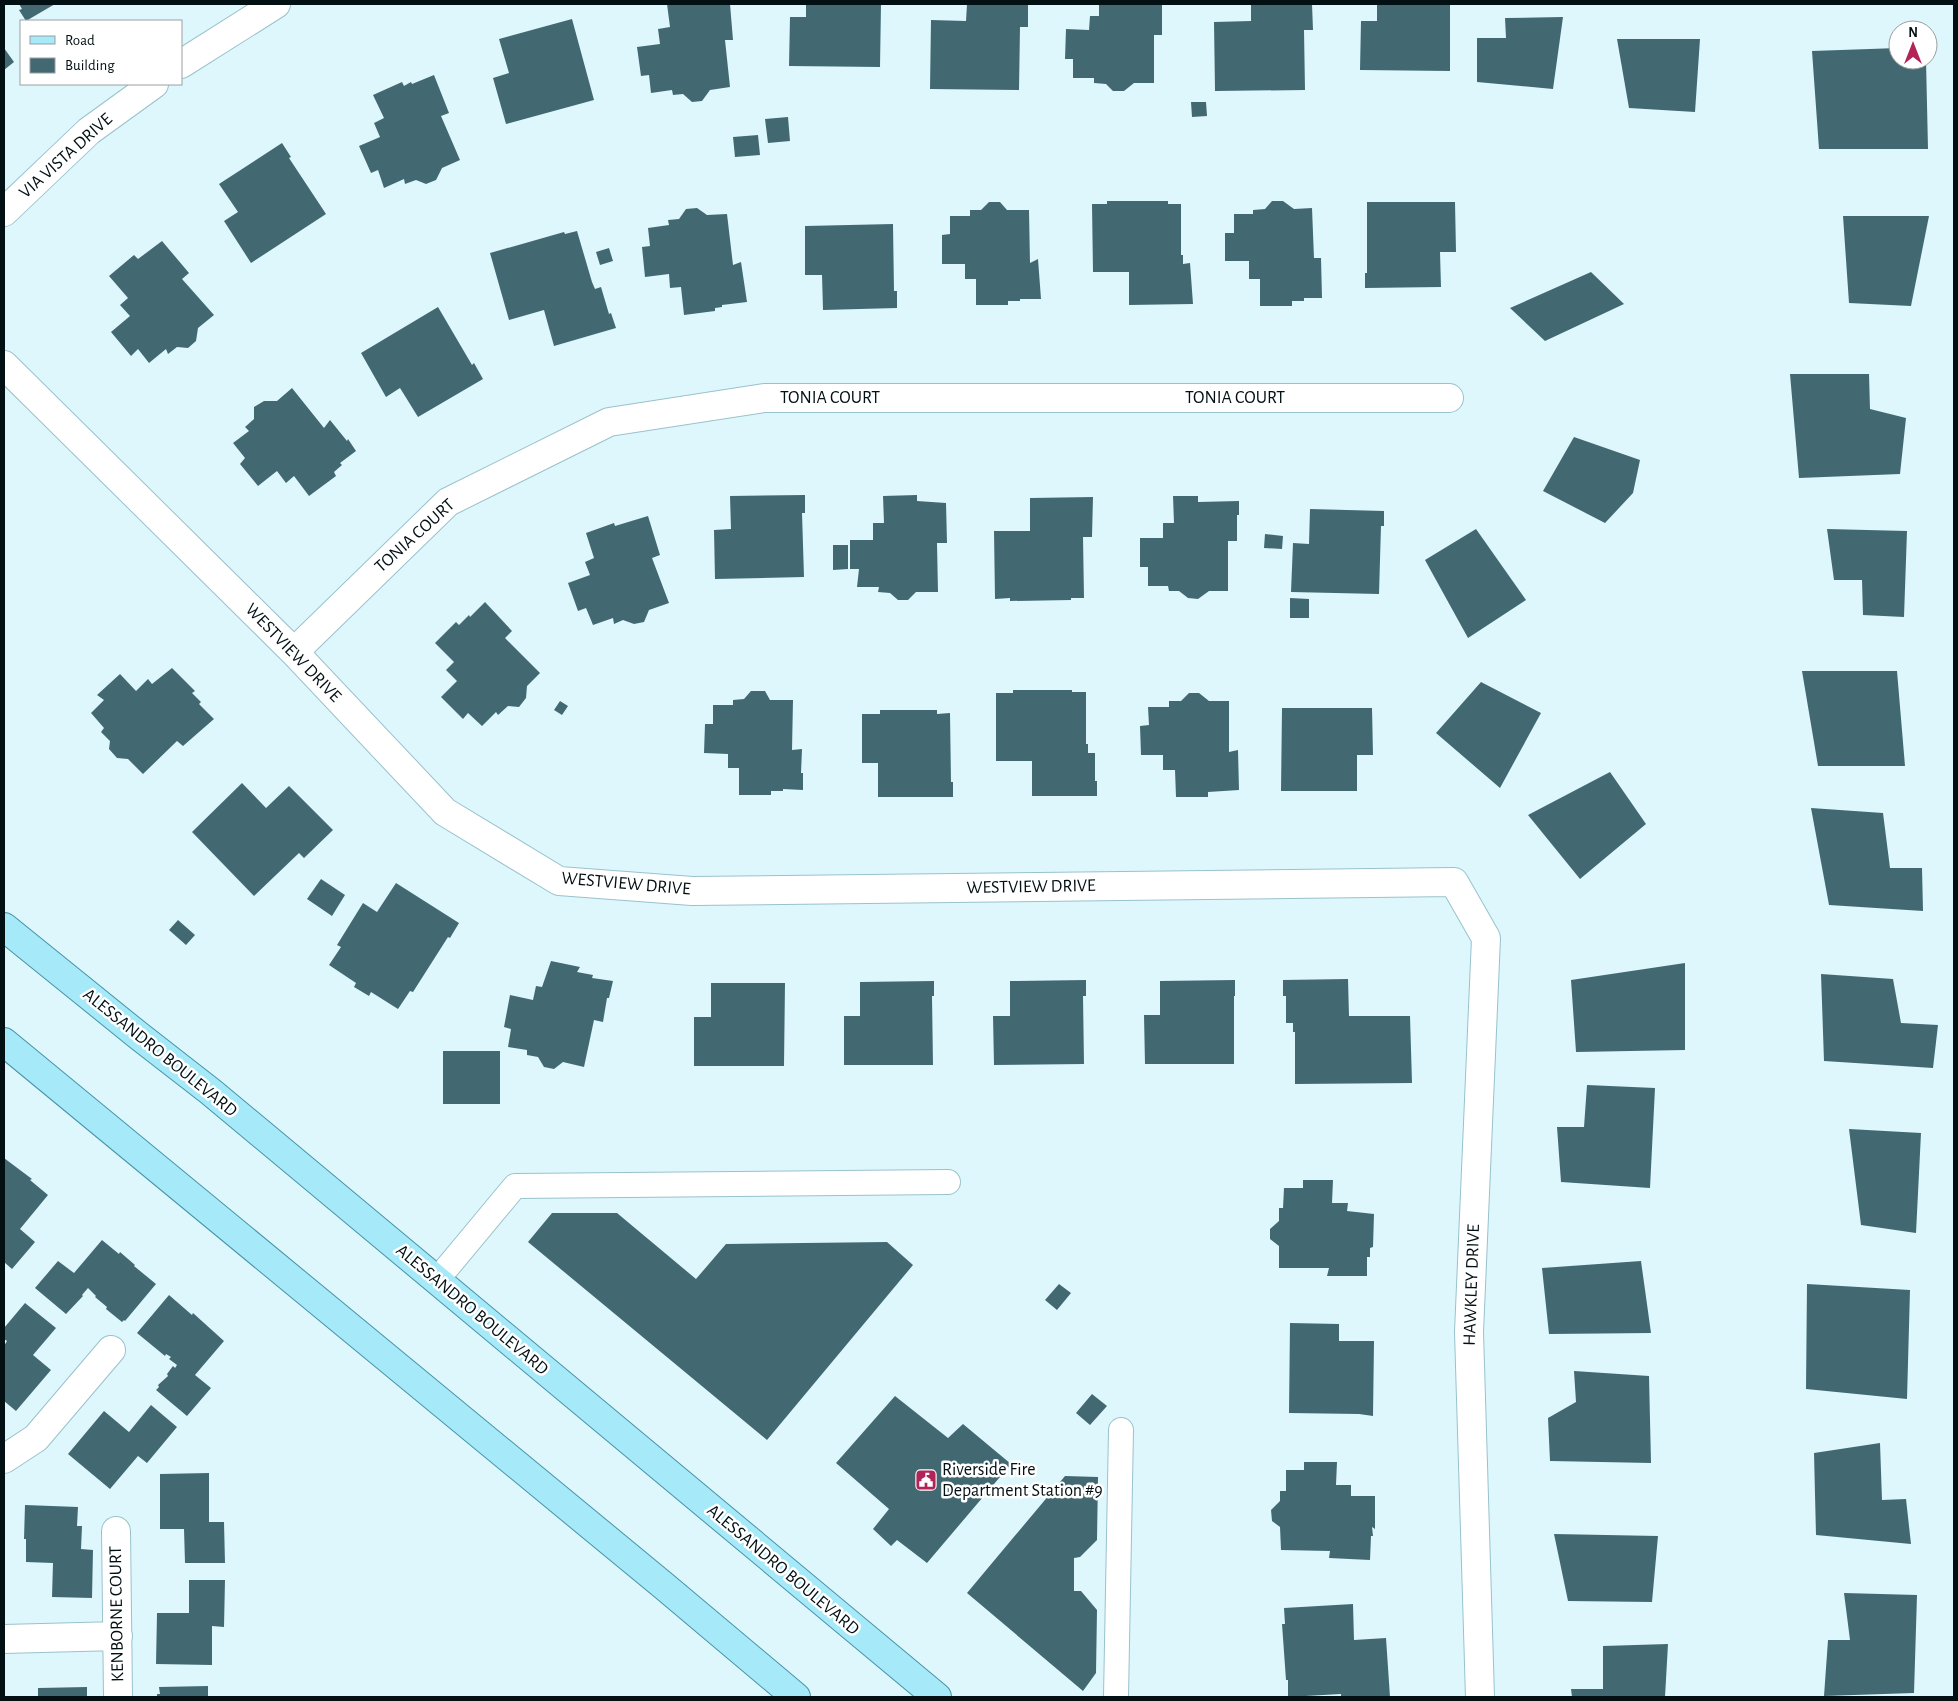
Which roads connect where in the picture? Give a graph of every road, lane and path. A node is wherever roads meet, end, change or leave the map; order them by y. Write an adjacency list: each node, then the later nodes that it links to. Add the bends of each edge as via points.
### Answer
1 (276, 4): 2 (street)
2 (182, 63)
3 (153, 85): 4 (street, VIA VISTA DRIVE, via 89,131)
4 (4, 212)
5 (4, 365): 7 (street, WESTVIEW DRIVE)
6 (1449, 398): 7 (street, TONIA COURT, via 764,398 609,422 448,502)
7 (294, 652): 8 (street, WESTVIEW DRIVE, via 445,812 559,881 692,891)
8 (1454, 882): 23 (street, HAWKLEY DRIVE, via 1486,938 1469,1332)
9 (4, 927): 12 (main road, ALESSANDRO BOULEVARD, via 211,1092)
10 (4, 1042): 20 (main road)
11 (948, 1182): 12 (lane, via 515,1186)
12 (436, 1281): 21 (main road, ALESSANDRO BOULEVARD)
13 (111, 1350): 15 (street, via 36,1438)
14 (1121, 1430): 22 (lane)
15 (4, 1458)
16 (116, 1530): 17 (street, KENBORNE COURT)
17 (118, 1636): 18 (street); 19 (street, KENBORNE COURT)
18 (4, 1639)
19 (118, 1697)
20 (796, 1697)
21 (937, 1697)
22 (1116, 1697)
23 (1480, 1697)

